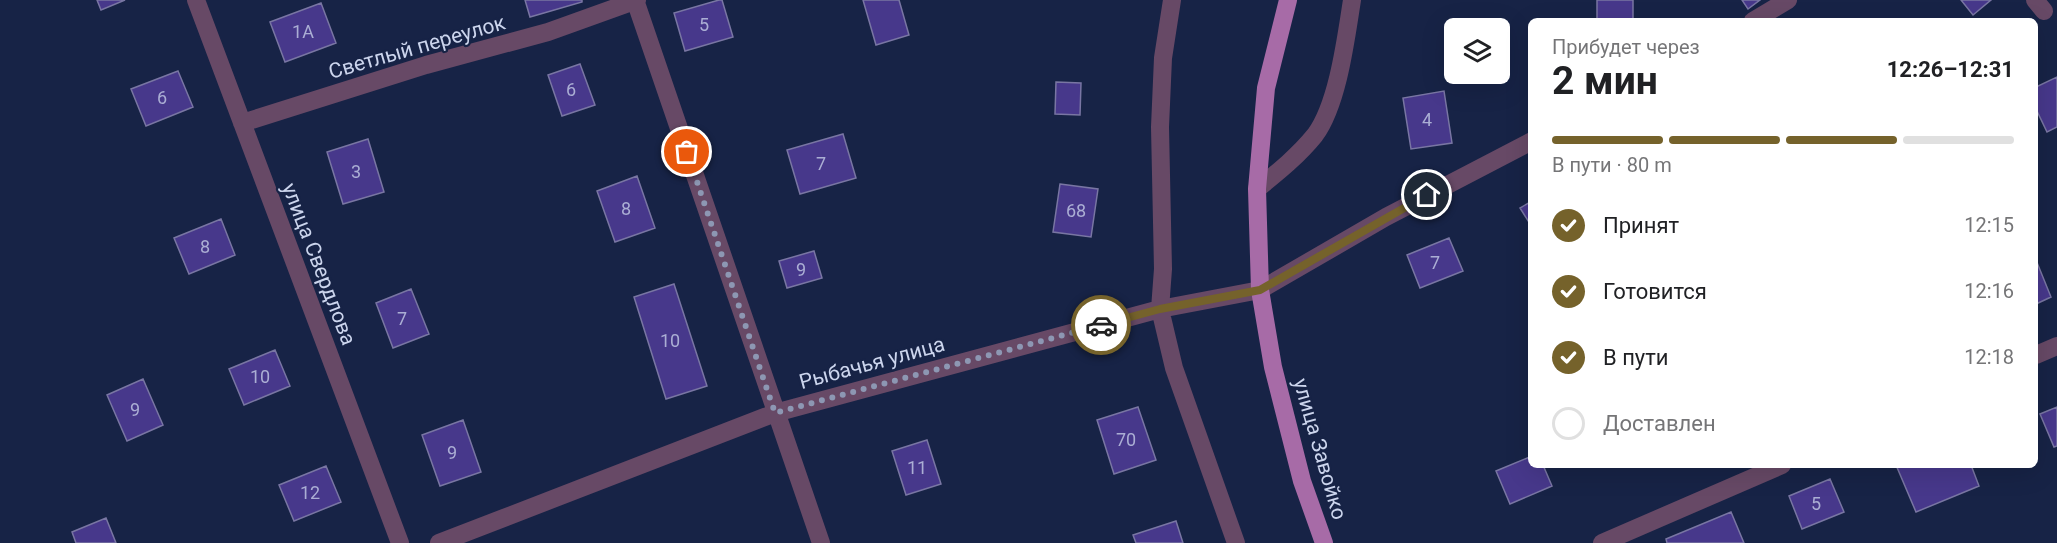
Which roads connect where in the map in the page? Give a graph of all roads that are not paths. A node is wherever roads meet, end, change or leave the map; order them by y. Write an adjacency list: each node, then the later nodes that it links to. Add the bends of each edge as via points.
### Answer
1 (196, 0): 8 (street, улица Свердлова)
2 (636, 0): 8 (street, Светлый переулок, via 548,32 426,65); 15 (street)
3 (1172, 0): 12 (street, via 1163,58 1160,127)
4 (1288, 0): 10 (main road, via 1266,88)
5 (1352, 0): 10 (street, via 1334,89 1316,133 1287,165)
6 (1788, 0): 7 (street)
7 (1759, 18)
8 (242, 123): 17 (street, улица Свердлова)
9 (1528, 143): 11 (street, Рыбачья улица, via 1386,217)
10 (1257, 189): 11 (main road, улица Завойко)
11 (1260, 290): 12 (street, Рыбачья улица); 21 (main road, улица Завойко, via 1273,367 1302,481)
12 (1160, 309): 15 (street, Рыбачья улица); 20 (street, via 1174,368)
13 (2057, 346): 14 (street)
14 (2038, 355)
15 (775, 413): 18 (street, Рыбачья улица); 19 (street)
16 (1775, 468): 22 (street)
17 (400, 543)
18 (439, 543)
19 (821, 543)
20 (1236, 543)
21 (1324, 543)
22 (1602, 543)

